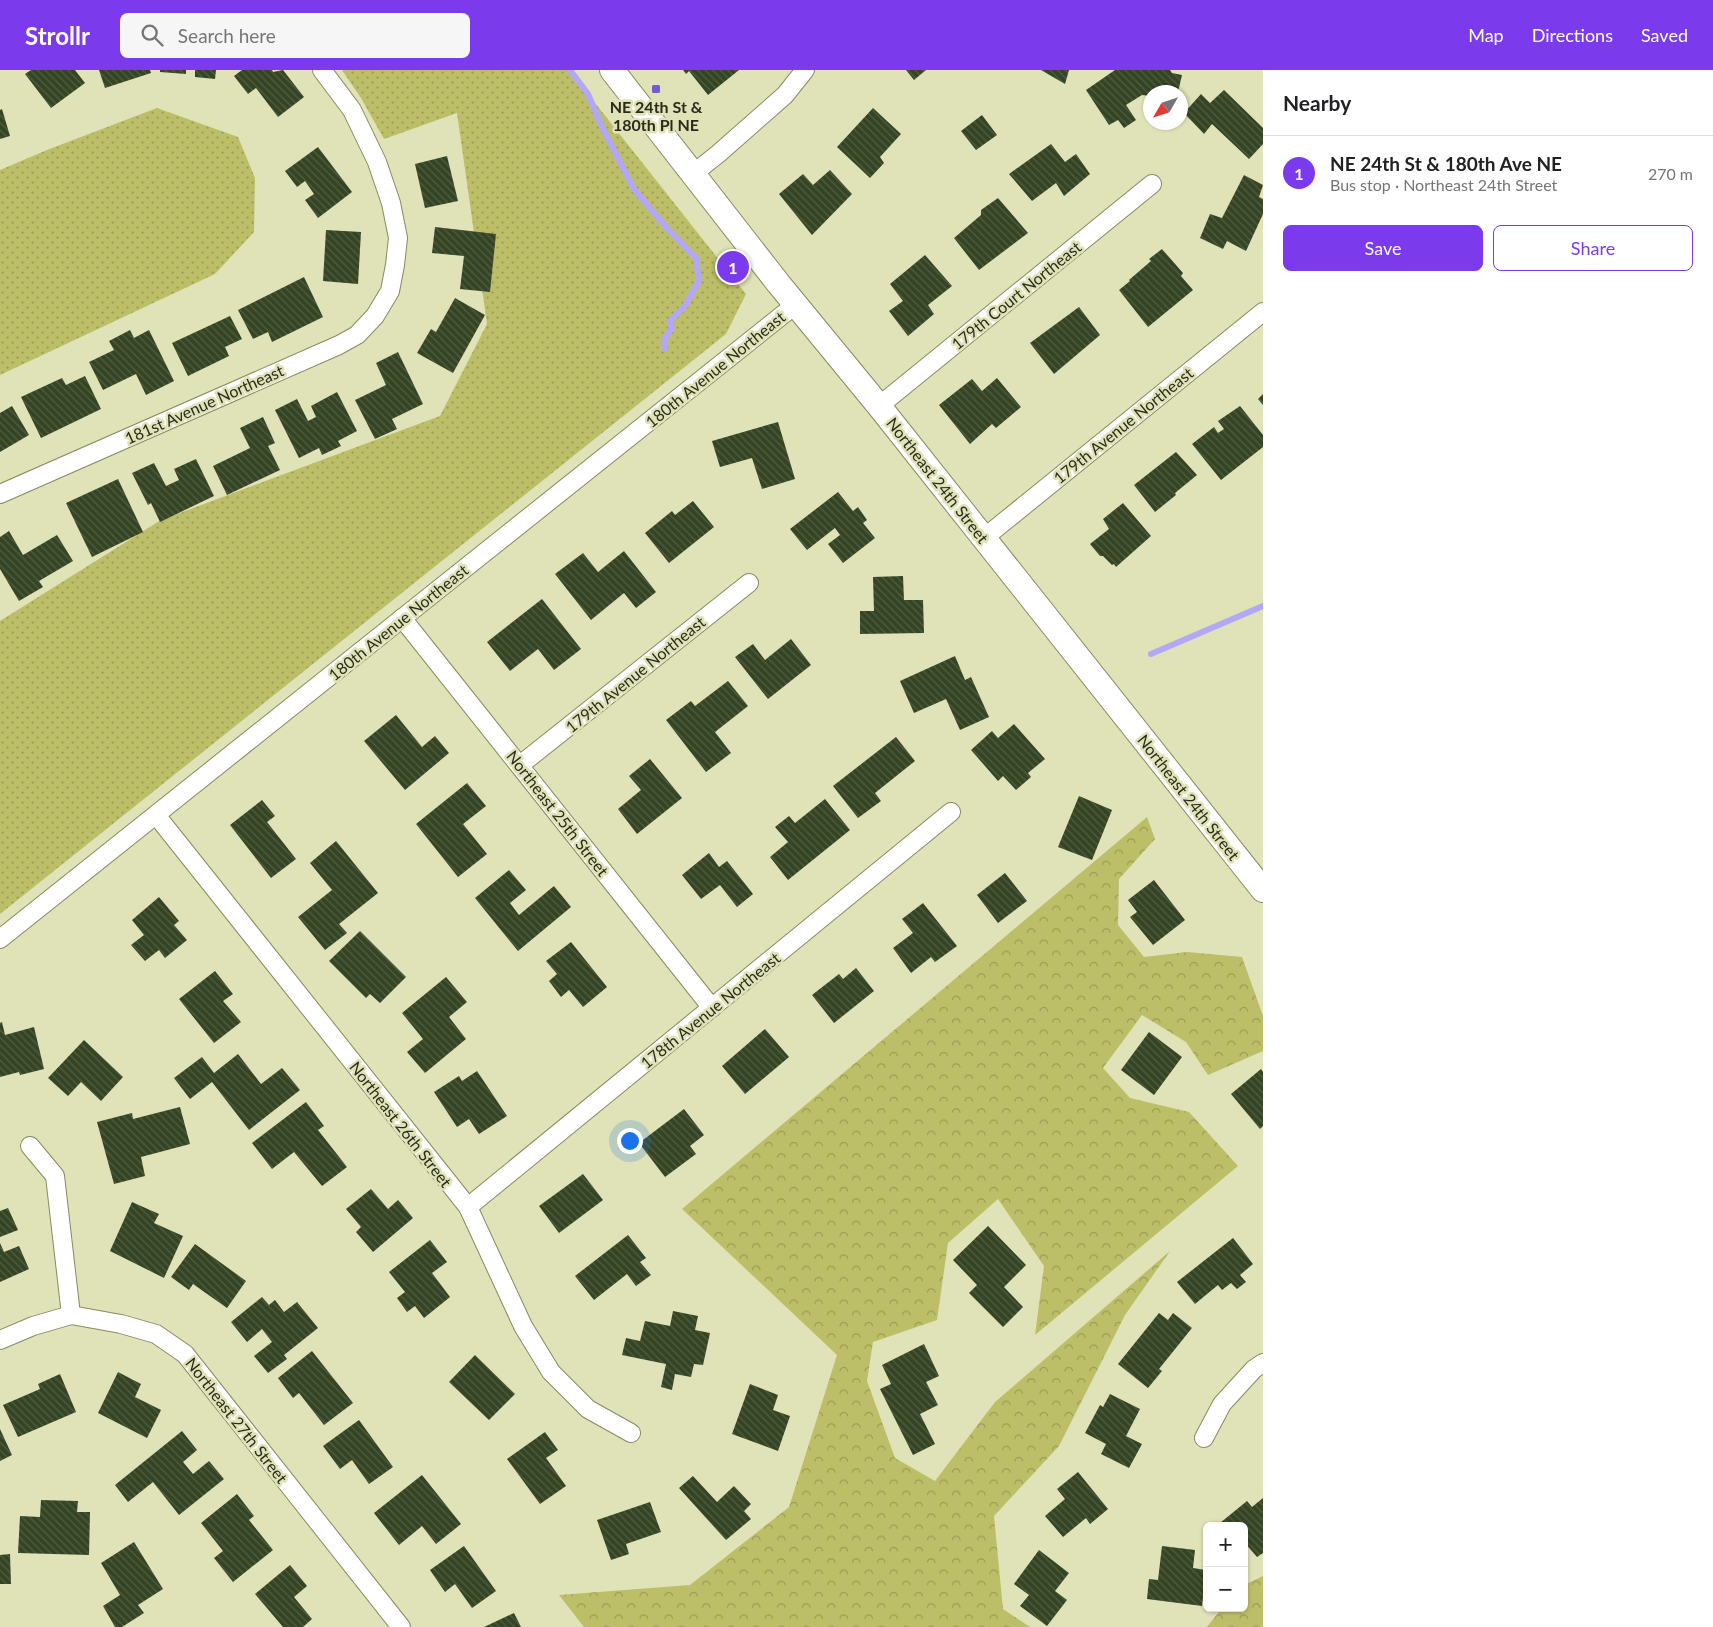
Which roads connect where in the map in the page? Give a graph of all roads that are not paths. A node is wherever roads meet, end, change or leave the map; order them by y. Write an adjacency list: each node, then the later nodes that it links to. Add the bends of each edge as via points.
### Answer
1 (322, 70): 9 (street, 181st Avenue Northeast, via 352,110 392,203 398,238 395,265 390,291 375,316 357,335 339,345)
2 (612, 70): 4 (main road, Northeast 24th Street)
3 (805, 70): 4 (street, via 785,95)
4 (694, 173): 6 (main road, Northeast 24th Street)
5 (1152, 184): 8 (street, 179th Court Northeast)
6 (796, 305): 8 (main road, Northeast 24th Street); 12 (street, 180th Avenue Northeast)
7 (1263, 312): 10 (street, 179th Avenue Northeast)
8 (879, 406): 10 (main road, Northeast 24th Street)
9 (0, 494)
10 (984, 538): 16 (main road, Northeast 24th Street)
11 (750, 583): 13 (street, 179th Avenue Northeast)
12 (402, 618): 13 (street, Northeast 25th Street); 15 (street, 180th Avenue Northeast)
13 (520, 765): 18 (street, Northeast 25th Street)
14 (951, 812): 18 (street, 178th Avenue Northeast)
15 (156, 815): 17 (street, 180th Avenue Northeast); 20 (street, Northeast 26th Street)
16 (1263, 890)
17 (0, 938)
18 (712, 1008): 20 (street, 178th Avenue Northeast)
19 (30, 1146): 21 (street, via 55,1176)
20 (468, 1207): 24 (street, Northeast 26th Street, via 524,1326 551,1372 588,1409)
21 (71, 1315): 22 (street); 26 (street, Northeast 27th Street, via 156,1334 185,1354)
22 (0, 1340)
23 (1263, 1363): 25 (street, via 1222,1404)
24 (631, 1433)
25 (1204, 1438)
26 (401, 1627)

